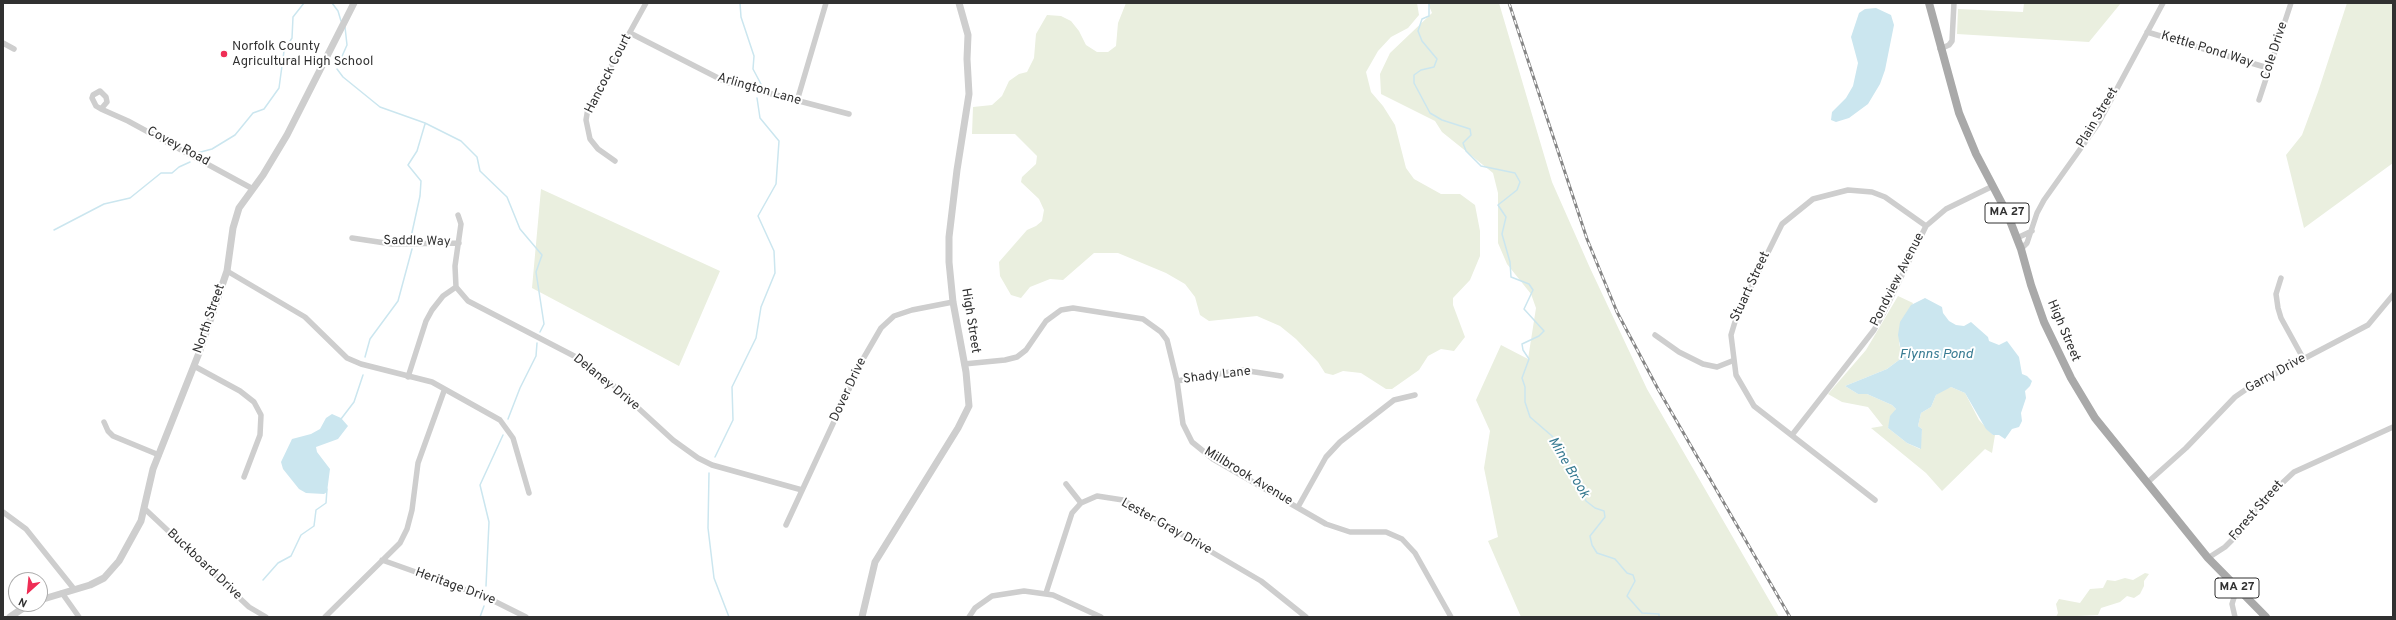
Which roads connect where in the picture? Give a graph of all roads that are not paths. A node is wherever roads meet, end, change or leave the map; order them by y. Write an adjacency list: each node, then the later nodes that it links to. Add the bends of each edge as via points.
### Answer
1 (354, 3): 21 (street, North Street, via 287,135)
2 (646, 3): 10 (street, Hancock Court)
3 (826, 3): 16 (street)
4 (959, 3): 33 (street, High Street, via 968,35 970,94 949,237)
5 (1929, 3): 13 (main road, High Street / MA 27)
6 (1954, 3): 13 (street, via 1952,41)
7 (2163, 3): 9 (street, Plain Street)
8 (2291, 3): 14 (street, Cole Drive)
9 (2147, 32): 14 (street, Kettle Pond Way); 24 (street, Plain Street, via 2098,124 2040,206)
10 (630, 33): 16 (street, Arlington Lane, via 726,82); 19 (street, Hancock Court, via 588,108 586,120 590,139 598,149)
11 (3, 43): 12 (street)
12 (14, 49)
13 (1940, 49): 20 (main road, High Street / MA 27, via 1959,113)
14 (2268, 68): 15 (street, Cole Drive)
15 (2259, 100)
16 (797, 101): 18 (street, Arlington Lane)
17 (101, 109): 21 (street, Covey Road)
18 (849, 114)
19 (615, 161)
20 (1993, 186): 23 (street, Pondview Avenue, via 1946,209); 26 (main road, High Street / MA 27)
21 (253, 188): 29 (street, North Street, via 240,208 234,225)
22 (458, 215): 27 (street, via 461,224)
23 (1926, 226): 36 (street, Stuart Street, via 1885,197 1859,190 1826,194 1802,207 1782,224 1736,315 1731,335); 46 (street, Pondview Avenue, via 1874,330)
24 (2032, 231): 26 (street); 28 (street, Plain Street)
25 (352, 238): 27 (street, Saddle Way, via 392,244)
26 (2017, 238): 28 (main road, High Street / MA 27)
27 (459, 243): 31 (street, via 455,266)
28 (2021, 249): 49 (main road, High Street / MA 27, via 2044,322 2071,378 2095,418)
29 (227, 271): 38 (street, North Street); 40 (street, via 305,317 347,358)
30 (2281, 278): 35 (street, via 2276,294 2278,308)
31 (456, 287): 40 (street, via 443,296 426,321); 51 (street, Delaney Drive, via 468,300 576,357 613,385 673,440 698,458 712,466)
32 (2393, 295): 35 (street, Garry Drive, via 2368,325)
33 (953, 302): 37 (street, High Street); 51 (street, Dover Drive, via 894,316 881,328 863,359)
34 (1655, 335): 36 (street, via 1679,352 1703,364 1717,367)
35 (2303, 358): 49 (street, Garry Drive, via 2257,381 2235,397 2186,448)
36 (1732, 361): 46 (street, Stuart Street, via 1739,382 1754,406)
37 (964, 364): 41 (street, Millbrook Avenue, via 1017,357 1026,350 1053,314 1073,308 1133,316 1152,324 1167,340); 70 (street, High Street, via 969,400 967,412 880,551 868,586)
38 (194, 366): 47 (street, North Street); 48 (street, via 254,402 261,415 260,435)
39 (1281, 376): 41 (street, Shady Lane, via 1242,370)
40 (408, 377): 42 (street, via 432,382)
41 (1177, 381): 55 (street, Millbrook Avenue, via 1184,424 1192,442 1213,459)
42 (444, 391): 52 (street, via 500,420 508,429 521,462); 60 (street, via 418,463 407,529 400,543)
43 (1415, 395): 55 (street, via 1389,402 1340,442 1326,458)
44 (104, 422): 47 (street, via 114,436)
45 (2393, 426): 59 (street, Forest Street, via 2294,472 2262,502 2226,547)
46 (1792, 435): 53 (street, Stuart Street)
47 (158, 454): 56 (street, North Street, via 151,477)
48 (244, 477)
49 (2148, 482): 59 (main road, High Street / MA 27)
50 (1066, 484): 54 (street)
51 (802, 490): 58 (street, Dover Drive)
52 (529, 493)
53 (1875, 500)
54 (1081, 503): 64 (street, via 1068,522); 73 (street, Lester Gray Drive, via 1097,496 1123,500 1261,581)
55 (1298, 507): 74 (street, Millbrook Avenue, via 1338,529 1386,532 1402,539 1415,553)
56 (146, 510): 62 (street, North Street, via 133,537 111,571 98,582); 67 (street, Buckboard Drive, via 249,607)
57 (3, 512): 62 (street, via 26,529)
58 (786, 525)
59 (2208, 558): 61 (main road, High Street / MA 27)
60 (382, 560): 68 (street); 69 (street, Heritage Drive, via 486,597)
61 (2237, 588): 75 (street, via 2232,604); 76 (main road, High Street / MA 27)
62 (74, 589): 63 (street, North Street)
63 (62, 593): 65 (street, North Street); 66 (street)
64 (1046, 593): 71 (street, via 1024,591 992,596 975,608); 72 (street)
65 (48, 597)
66 (79, 617)
67 (266, 617)
68 (325, 617)
69 (526, 617)
70 (862, 617)
71 (970, 617)
72 (1101, 617)
73 (1306, 617)
74 (1451, 617)
75 (2236, 617)
76 (2266, 617)

